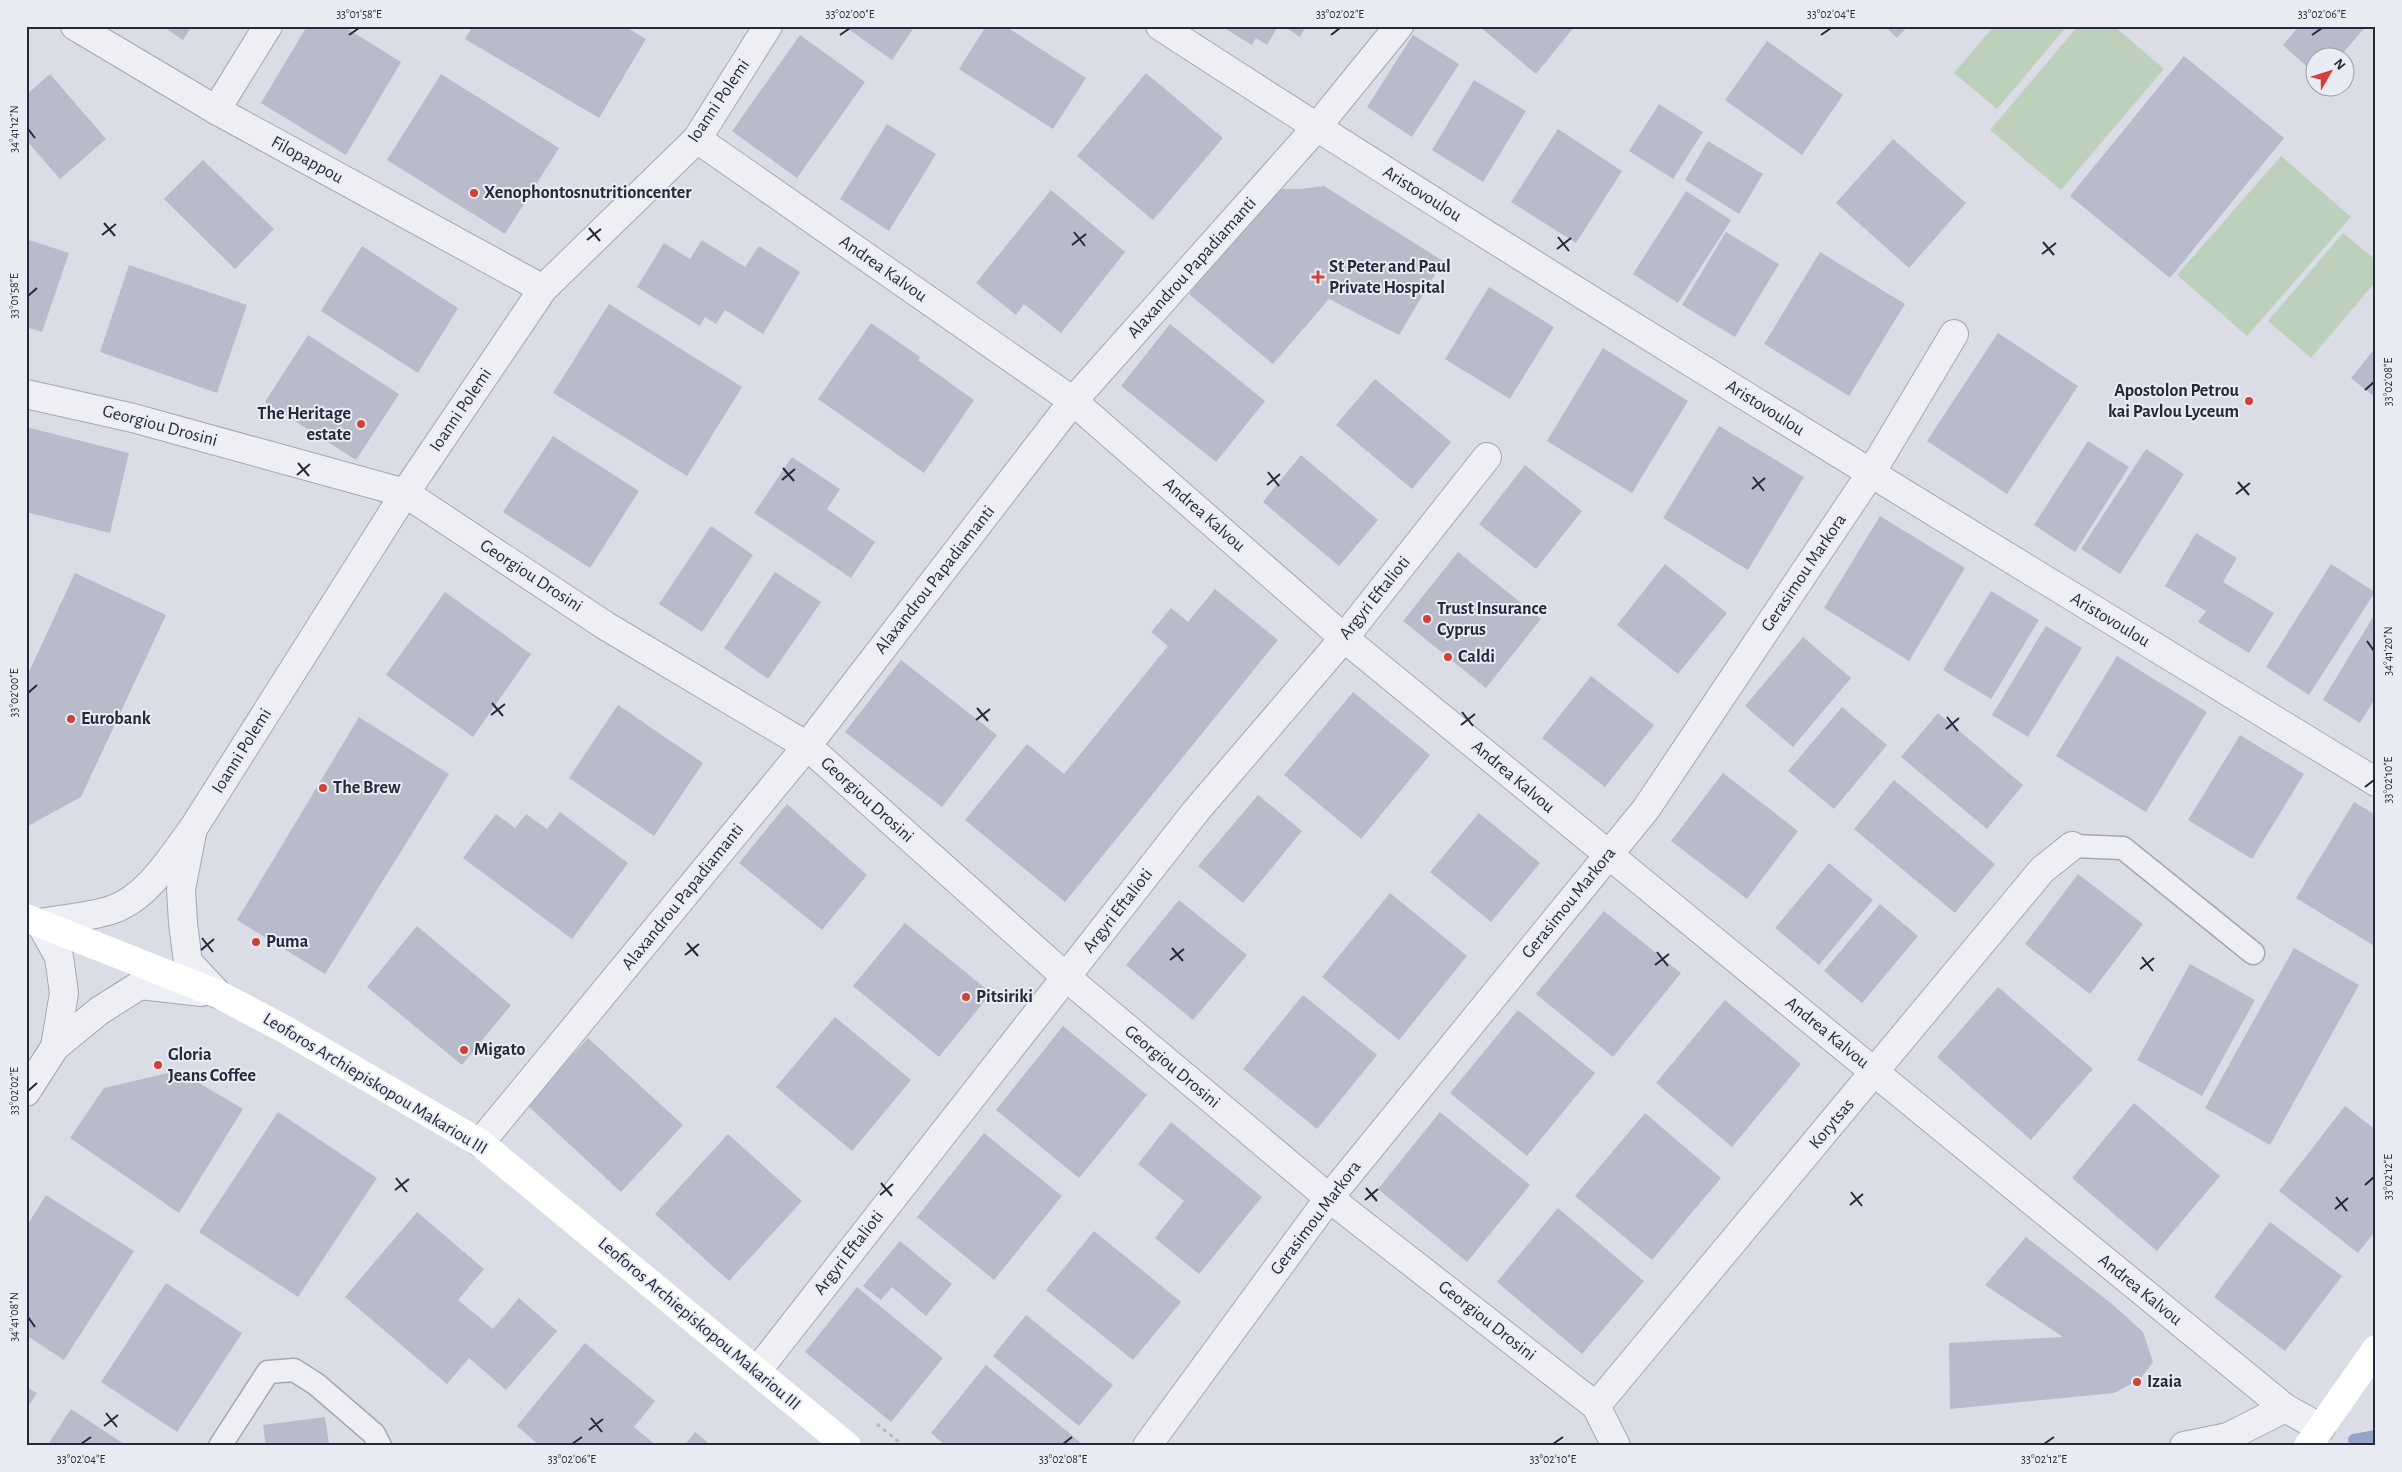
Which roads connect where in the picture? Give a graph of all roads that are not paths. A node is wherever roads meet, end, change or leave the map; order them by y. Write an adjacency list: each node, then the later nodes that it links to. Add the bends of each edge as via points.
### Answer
1 (75, 26): 6 (street, Filopappou)
2 (268, 26): 6 (street)
3 (1160, 26): 7 (street, Aristovoulou)
4 (1399, 26): 7 (street, Alaxandrou Papadiamanti)
5 (761, 28): 8 (street, Ioanni Polemi)
6 (216, 110): 9 (street, Filopappou)
7 (1316, 128): 12 (street, Alaxandrou Papadiamanti); 14 (street, Aristovoulou)
8 (697, 139): 9 (street, Ioanni Polemi); 12 (street, Andrea Kalvou)
9 (543, 289): 15 (street, Ioanni Polemi)
10 (1954, 334): 14 (street, Gerasimou Markora)
11 (26, 394): 15 (street, Georgiou Drosini, via 133,418)
12 (1073, 401): 16 (street, Andrea Kalvou); 17 (street, Alaxandrou Papadiamanti)
13 (1487, 457): 16 (street, Argyri Eftalioti)
14 (1870, 473): 18 (street, Aristovoulou); 21 (street, Gerasimou Markora, via 1646,809)
15 (405, 493): 17 (street, Georgiou Drosini, via 606,626); 19 (street, Ioanni Polemi)
16 (1344, 638): 21 (street, Andrea Kalvou); 24 (street, Argyri Eftalioti, via 1196,812)
17 (807, 746): 24 (street, Georgiou Drosini); 29 (street, Alaxandrou Papadiamanti)
18 (2376, 782)
19 (194, 827): 22 (street, Ioanni Polemi, via 155,878 112,910); 25 (street, Ioanni Polemi, via 181,889 182,923 188,962)
20 (2072, 846): 23 (lane, via 2123,848); 27 (street, Korytsas, via 2042,870)
21 (1608, 855): 27 (street, Andrea Kalvou); 30 (street, Gerasimou Markora)
22 (33, 920): 25 (main road, Leoforos Archiepiskopou Makariou III); 26 (street, via 59,957 64,993)
23 (2253, 953)
24 (1066, 977): 30 (street, Georgiou Drosini); 32 (street, Argyri Eftalioti)
25 (218, 994): 26 (street, via 140,985 99,1011); 29 (main road, Leoforos Archiepiskopou Makariou III)
26 (55, 1047): 28 (street)
27 (1876, 1073): 33 (street, Korytsas); 34 (street, Andrea Kalvou)
28 (26, 1092)
29 (480, 1143): 32 (main road, Leoforos Archiepiskopou Makariou III)
30 (1329, 1198): 33 (street, Georgiou Drosini); 39 (street, Gerasimou Markora)
31 (2376, 1350): 35 (main road)
32 (757, 1371): 38 (main road, Leoforos Archiepiskopou Makariou III)
33 (1596, 1406): 40 (street)
34 (2285, 1408): 35 (street, Andrea Kalvou); 41 (street, via 2228,1437)
35 (2314, 1437)
36 (220, 1446): 37 (lane, via 268,1372 294,1370 316,1384 374,1434)
37 (380, 1446)
38 (847, 1446)
39 (1147, 1446)
40 (1616, 1446)
41 (2184, 1446)

